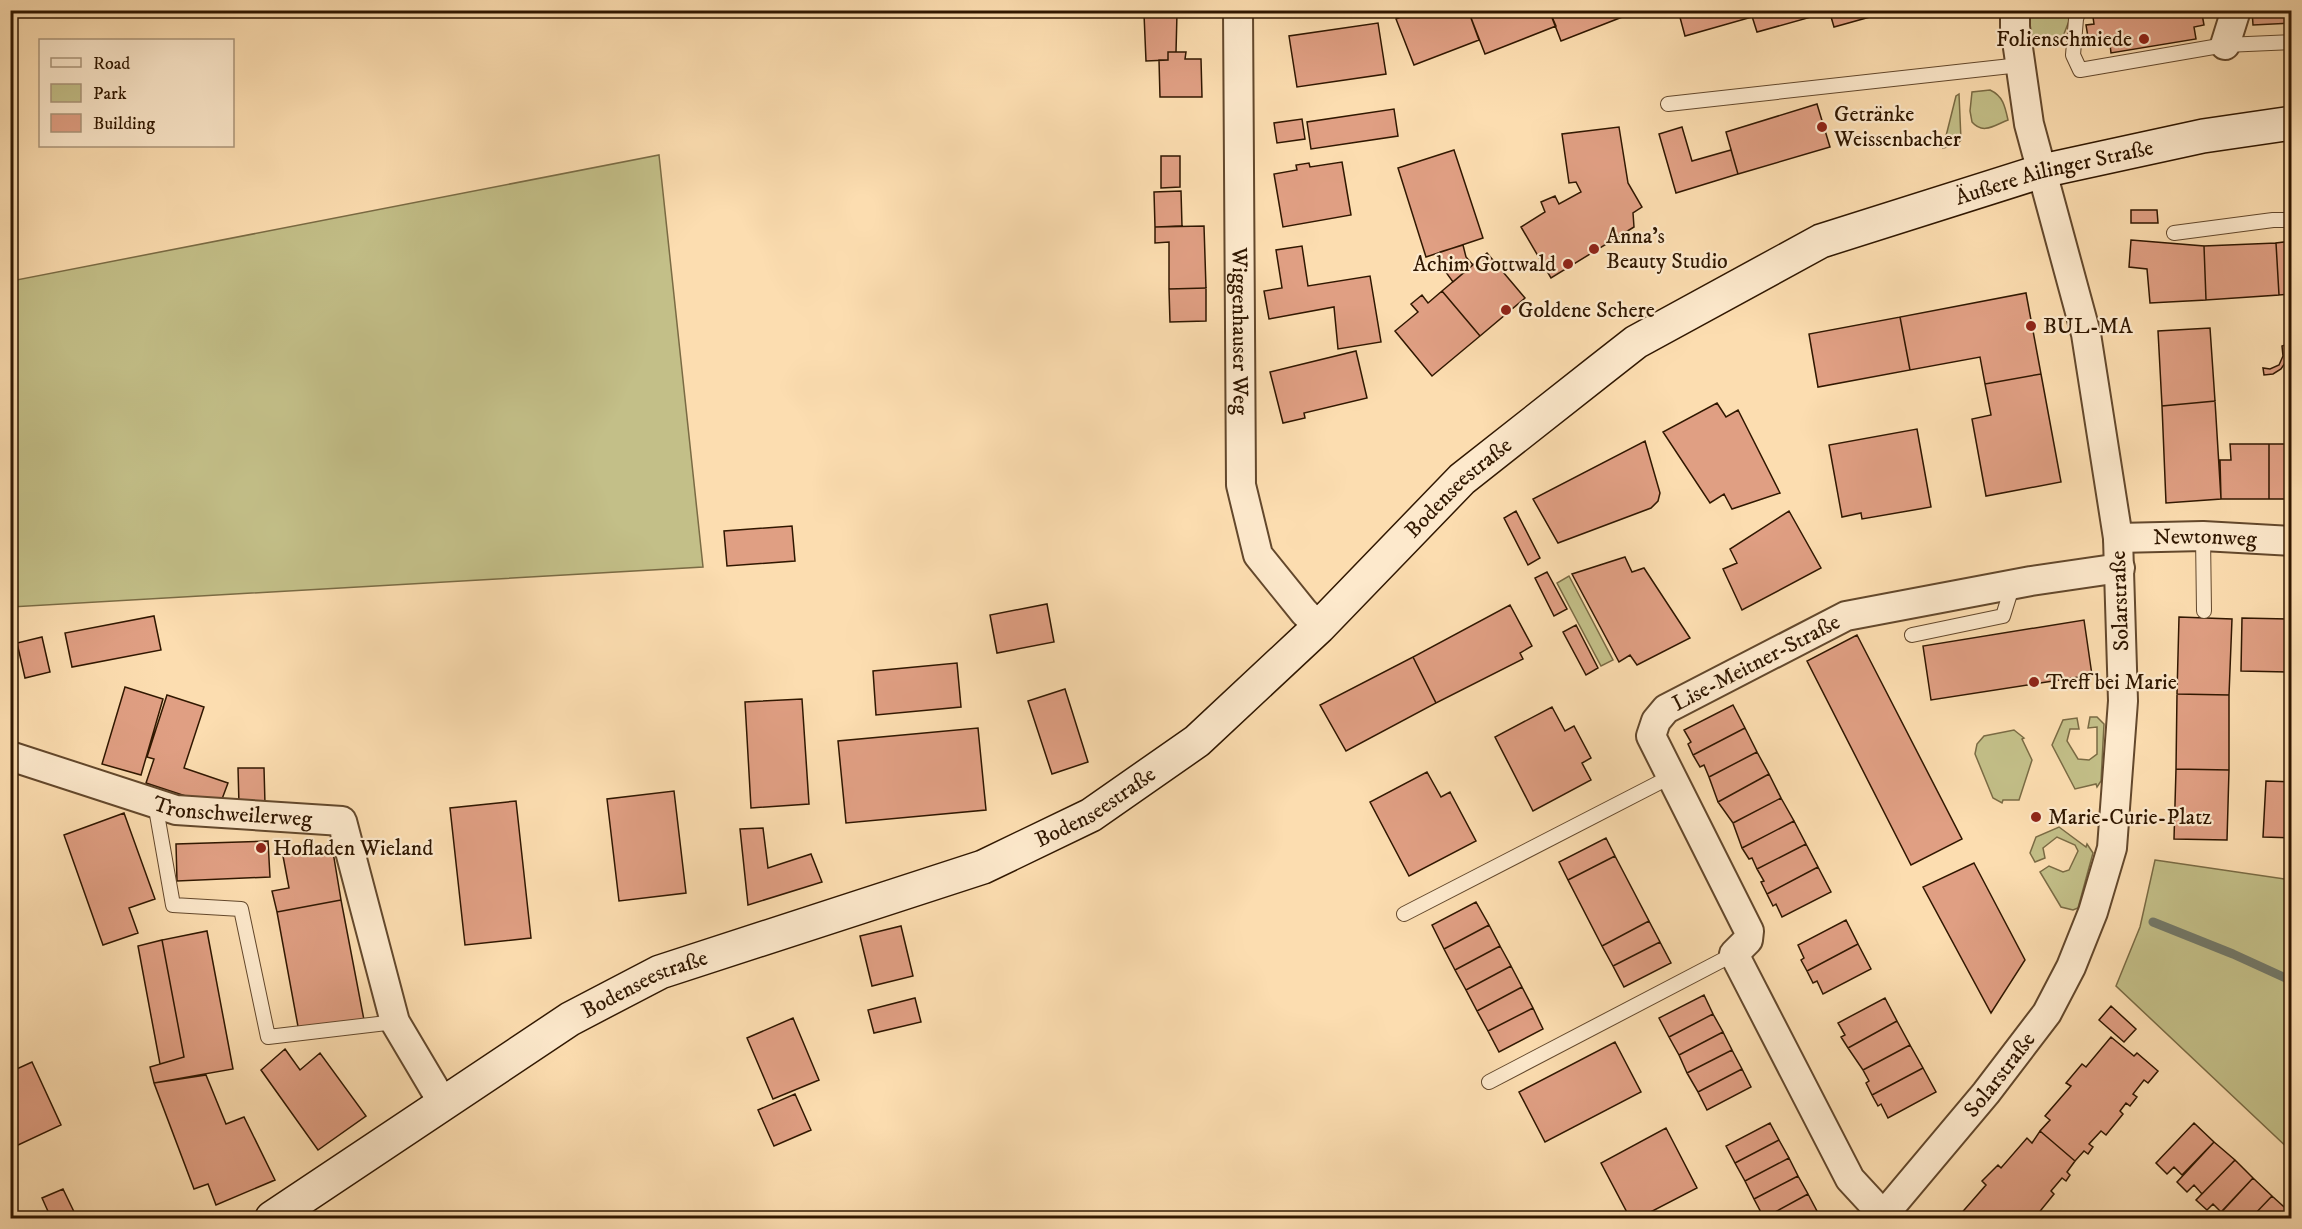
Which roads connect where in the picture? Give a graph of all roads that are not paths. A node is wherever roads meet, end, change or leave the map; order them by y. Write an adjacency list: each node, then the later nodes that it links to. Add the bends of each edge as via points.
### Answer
1 (1238, 10): 20 (street, Wiggenhauser Weg, via 1241,485 1258,555)
2 (2015, 10): 7 (street, Solarstraße)
3 (2079, 10): 6 (lane, via 2073,55 2080,70)
4 (2236, 10): 6 (street)
5 (2292, 42): 6 (lane)
6 (2225, 45)
7 (2020, 65): 8 (lane); 10 (street, Solarstraße, via 2029,124)
8 (1668, 104)
9 (2292, 123): 10 (main road, Äußere Ailinger Straße, via 2203,136)
10 (2042, 171): 13 (main road, Äußere Ailinger Straße); 15 (street, Solarstraße, via 2086,334)
11 (2292, 220): 12 (lane)
12 (2174, 233)
13 (1821, 241): 20 (main road, Bodenseestraße, via 1636,342 1462,479)
14 (2203, 536): 15 (street, Newtonweg); 16 (street, Newtonweg); 19 (lane)
15 (2118, 538): 17 (street, Solarstraße)
16 (2292, 541)
17 (2120, 568): 18 (street, Lise-Meitner-Straße); 31 (street, Solarstraße, via 2123,701 2113,836 2093,912 2047,1013)
18 (2013, 584): 21 (lane, via 2003,616); 23 (street, Lise-Meitner-Straße, via 1846,616 1666,709 1651,736)
19 (2204, 611)
20 (1319, 627): 29 (main road, Bodenseestraße, via 1197,741 1091,815 983,867 660,972 570,1019)
21 (1912, 634)
22 (10, 756): 24 (street, Tronschweilerweg)
23 (1670, 777): 25 (lane); 26 (street, Lise-Meitner-Straße, via 1749,931 1748,940)
24 (155, 803): 27 (street, Tronschweilerweg, via 176,810 342,821); 27 (lane, via 173,905 241,909 268,1038)
25 (1404, 914)
26 (1734, 954): 28 (lane); 31 (street, via 1850,1179)
27 (395, 1022): 29 (street, Tronschweilerweg)
28 (1489, 1082)
29 (442, 1103): 30 (main road, Bodenseestraße)
30 (272, 1218)
31 (1883, 1218)

